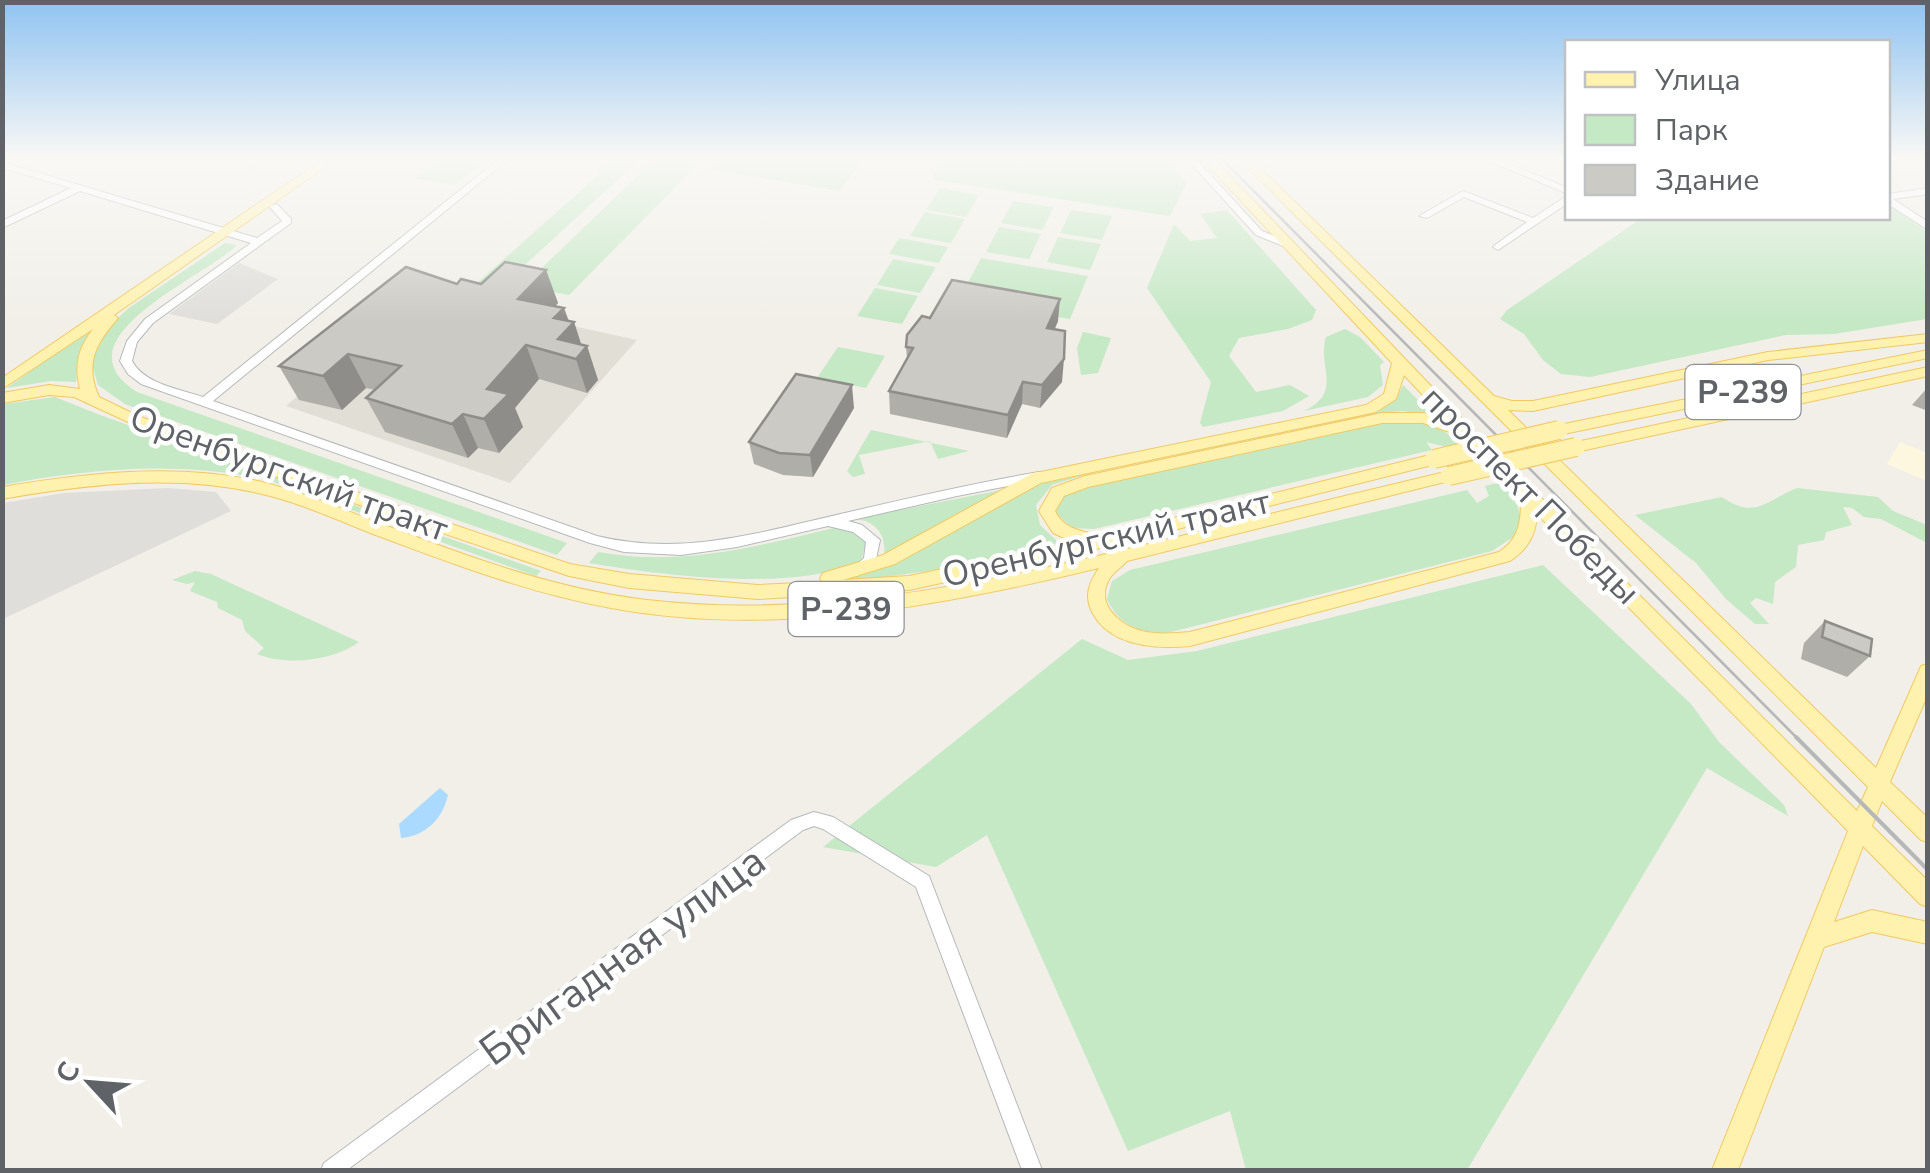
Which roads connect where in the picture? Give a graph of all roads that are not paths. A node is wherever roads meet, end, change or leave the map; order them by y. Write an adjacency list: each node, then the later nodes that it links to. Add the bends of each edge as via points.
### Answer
1 (161, 213): 14 (street)
2 (256, 213): 14 (main road)
3 (263, 213): 14 (main road)
4 (280, 213): 15 (street, via 288,221)
5 (439, 213): 26 (street)
6 (1240, 213): 16 (street, via 1259,234)
7 (1259, 213): 16 (main road, проспект Победы)
8 (1299, 213): 25 (main road, проспект Победы)
9 (1430, 213): 12 (street)
10 (1511, 213): 13 (street)
11 (1544, 213): 13 (street)
12 (1424, 216)
13 (1533, 221): 17 (street)
14 (228, 233): 15 (street); 22 (main road); 24 (main road, via 105,323 81,367)
15 (259, 242): 26 (street, via 149,321 128,351 132,372)
16 (1291, 246): 20 (main road, проспект Победы)
17 (1498, 247)
18 (1928, 338): 25 (main road, via 1768,356 1533,406)
19 (1928, 354): 32 (main road, Оренбургский тракт / Р-239, bridge, via 1559,430)
20 (1400, 361): 27 (main road, проспект Победы); 28 (main road, via 1391,396 1371,409)
21 (1928, 371): 33 (main road, Оренбургский тракт / Р-239, bridge, via 1576,446)
22 (2, 385)
23 (2, 398): 24 (main road, Оренбургский тракт / Р-239, via 49,390)
24 (92, 398): 34 (main road, Оренбургский тракт / Р-239, via 133,419)
25 (1488, 398): 39 (main road, проспект Победы)
26 (206, 402): 31 (street, via 626,548 696,550)
27 (1468, 434): 30 (main road, проспект Победы); 32 (main road, via 1424,418 1382,418 1085,482 1053,497 1048,511 1060,530)
28 (1050, 474): 31 (street); 35 (main road)
29 (2, 493): 36 (main road, Оренбургский тракт / Р-239, via 150,478 256,486)
30 (1529, 496): 33 (main road, via 1527,536 1504,556 1190,639 1135,637 1098,610 1095,591 1104,572); 40 (main road, проспект Победы)
31 (822, 522): 35 (street, via 857,528 873,540 870,560)
32 (1110, 540): 37 (main road, Оренбургский тракт / Р-239, via 909,583)
33 (1138, 552): 36 (main road, Оренбургский тракт / Р-239, via 989,588 835,611 708,612)
34 (569, 570): 36 (main road); 37 (main road, Оренбургский тракт / Р-239)
35 (853, 574): 37 (main road)
36 (550, 590)
37 (758, 592)
38 (1928, 671): 39 (main road)
39 (1880, 784): 40 (main road); 41 (main road, проспект Победы)
40 (1860, 828): 42 (main road, проспект Победы); 44 (main road)
41 (1928, 833)
42 (1928, 897)
43 (1928, 934): 44 (main road, via 1872,921)
44 (1816, 938): 47 (main road)
45 (330, 1170): 46 (street, Бригадная улица, via 797,825 814,820 923,882)
46 (1032, 1170)
47 (1725, 1170)

